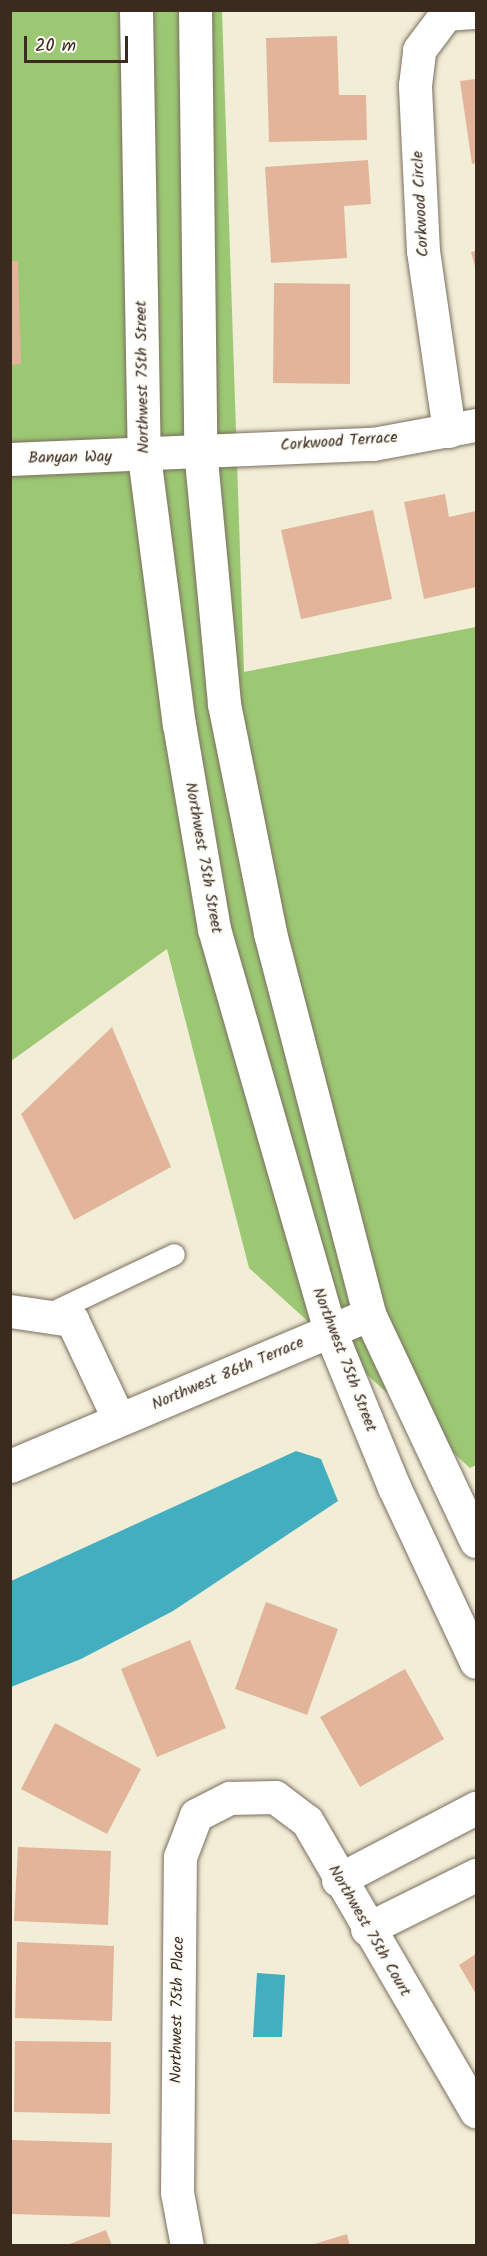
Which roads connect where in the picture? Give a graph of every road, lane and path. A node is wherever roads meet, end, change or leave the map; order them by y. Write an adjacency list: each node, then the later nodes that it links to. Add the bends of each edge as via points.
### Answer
1 (136, 10): 6 (street, Northwest 75th Street)
2 (195, 10): 5 (street)
3 (477, 12): 4 (street, Corkwood Circle, via 446,14 419,50 415,85 423,251)
4 (463, 428): 5 (street, Corkwood Terrace, via 373,444)
5 (200, 449): 6 (street, Banyan Way); 11 (street, via 224,704 270,933)
6 (144, 456): 7 (street, Banyan Way); 12 (street, Northwest 75th Street, via 179,724 214,929)
7 (10, 459)
8 (174, 1254): 10 (lane)
9 (10, 1311): 10 (street)
10 (50, 1313): 13 (street, via 72,1320)
11 (369, 1314): 12 (street, Northwest 86th Terrace); 15 (street)
12 (330, 1331): 13 (street, Northwest 86th Terrace); 16 (street, Northwest 75th Street, via 394,1487)
13 (119, 1420): 14 (street, Northwest 86th Terrace)
14 (10, 1466)
15 (477, 1541)
16 (477, 1662)
17 (230, 1798): 20 (street, Northwest 75th Court, via 275,1797 307,1821); 23 (street, Northwest 75th Place, via 196,1815 180,1857 177,2192)
18 (477, 1808): 20 (street)
19 (477, 1875): 21 (street)
20 (338, 1880): 21 (street, Northwest 75th Court)
21 (367, 1929): 22 (street, Northwest 75th Court)
22 (477, 2111)
23 (187, 2246)

